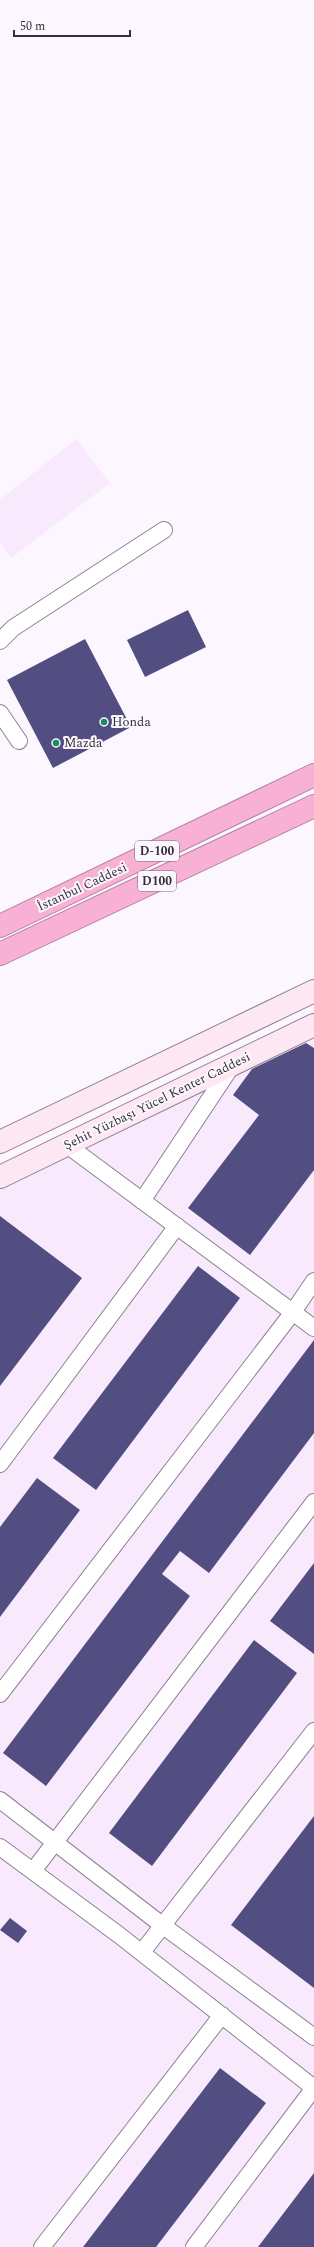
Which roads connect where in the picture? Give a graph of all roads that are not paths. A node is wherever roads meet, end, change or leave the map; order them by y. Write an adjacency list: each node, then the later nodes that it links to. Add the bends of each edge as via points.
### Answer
1 (164, 530): 2 (street, via 13,628)
2 (0, 641)
3 (0, 713): 4 (street)
4 (19, 741)
5 (314, 775): 7 (highway, İstanbul Caddesi / D-100)
6 (314, 806): 8 (highway, İstanbul Caddesi / D100)
7 (0, 926)
8 (0, 954)
9 (314, 991): 12 (street)
10 (314, 1025): 11 (street, Şehit Yüzbaşı Yücel Kenter Caddesi)
11 (233, 1064): 13 (street, Şehit Yüzbaşı Yücel Kenter Caddesi); 15 (street)
12 (0, 1142)
13 (67, 1145): 14 (street, Şehit Yüzbaşı Yücel Kenter Caddesi); 15 (street)
14 (0, 1177)
15 (142, 1200): 16 (street)
16 (177, 1226): 18 (street); 20 (street)
17 (314, 1281): 18 (street)
18 (293, 1312): 19 (street); 22 (street)
19 (314, 1328)
20 (0, 1464)
21 (314, 1502): 25 (street)
22 (0, 1694)
23 (314, 1730): 28 (street)
24 (0, 1800): 25 (street)
25 (54, 1842): 27 (street); 28 (street)
26 (0, 1847): 27 (street)
27 (32, 1871): 29 (street)
28 (162, 1925): 29 (street); 31 (street)
29 (142, 1952): 30 (street)
30 (222, 2015): 32 (street); 33 (street)
31 (314, 2038)
32 (314, 2088): 34 (street)
33 (42, 2247)
34 (194, 2247)

